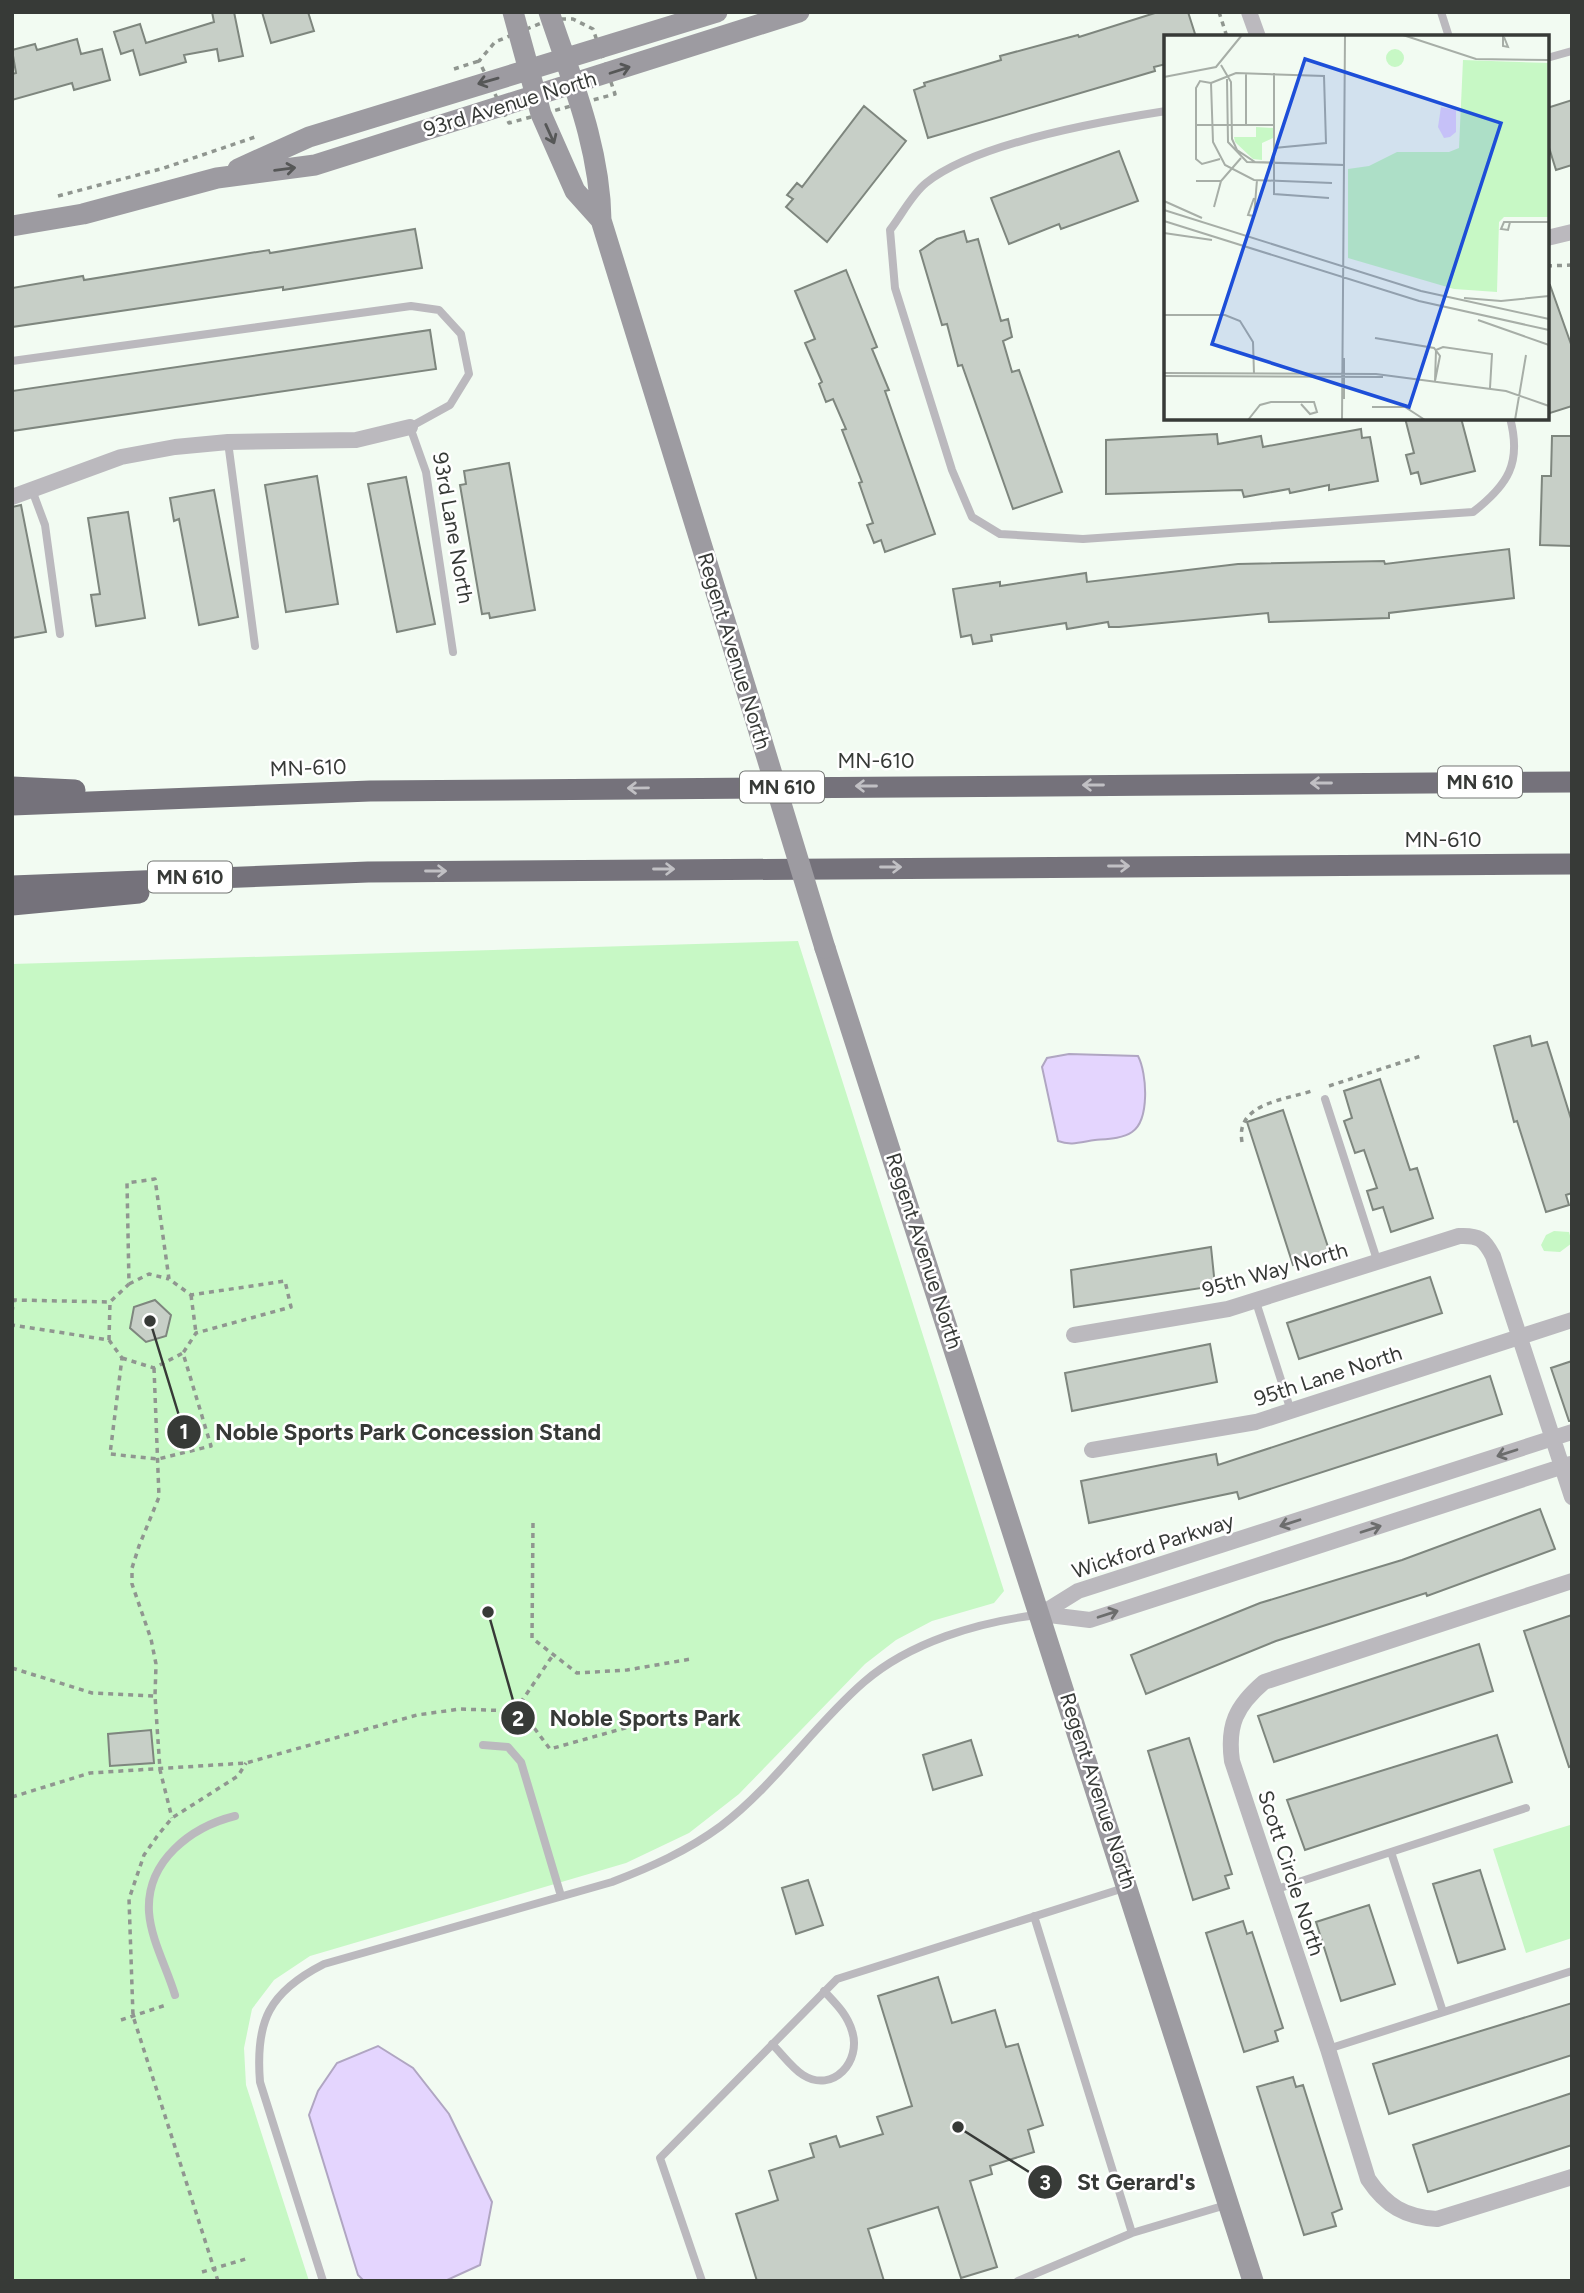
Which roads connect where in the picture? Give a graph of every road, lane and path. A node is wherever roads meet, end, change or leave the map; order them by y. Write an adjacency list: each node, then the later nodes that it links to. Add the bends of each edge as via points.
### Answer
1 (513, 12): 16 (street, Regent Avenue North)
2 (549, 12): 13 (street, Regent Avenue North)
3 (718, 12): 13 (street, 93rd Avenue North)
4 (799, 12): 17 (street, 93rd Avenue North, one-way to 4)
5 (1219, 12): 8 (path)
6 (1249, 12): 9 (street)
7 (1441, 12): 10 (lane)
8 (1226, 35)
9 (1257, 35)
10 (1448, 35)
11 (1572, 51): 12 (lane)
12 (1549, 57)
13 (566, 58): 16 (street, 93rd Avenue North); 17 (street, Regent Avenue North)
14 (479, 61): 15 (path)
15 (453, 70)
16 (527, 70): 18 (street, Regent Avenue North); 21 (street, 93rd Avenue North, one-way to 21, via 309,137)
17 (575, 84): 18 (street, 93rd Avenue North); 23 (street, Regent Avenue North, via 600,181)
18 (536, 96): 21 (street, 93rd Avenue North, one-way to 18, via 315,165); 23 (street, Regent Avenue North, one-way to 23, via 575,191)
19 (1164, 111): 30 (lane, via 1099,122 979,155 925,183 890,230 894,288 952,470 972,517 1000,534 1083,539 1473,512 1507,481 1516,441)
20 (256, 137): 22 (path, via 164,169)
21 (217, 178): 24 (street, 93rd Avenue North, via 83,214)
22 (56, 197)
23 (601, 220): 74 (street, Regent Avenue North, bridge, via 825,948)
24 (12, 226)
25 (1572, 232): 26 (street)
26 (1549, 238)
27 (1572, 265): 28 (path)
28 (1549, 266)
29 (12, 361): 31 (lane, via 411,306 439,310 461,334 469,374 450,405)
30 (1511, 420)
31 (410, 427): 32 (street, via 356,440); 37 (lane, 93rd Lane North, via 426,472)
32 (228, 442): 33 (street, via 121,457); 36 (lane)
33 (32, 490): 34 (street); 35 (lane, via 45,525)
34 (12, 497)
35 (60, 634)
36 (255, 646)
37 (453, 652)
38 (1572, 771): 40 (highway)
39 (1572, 782): 40 (highway, MN-610 / MN 610)
40 (1389, 783): 42 (highway, MN-610 / MN 610, one-way to 42, via 411,790)
41 (12, 787): 42 (highway)
42 (175, 797): 43 (highway, MN-610 / MN 610)
43 (12, 805)
44 (1572, 864): 45 (highway, MN-610 / MN 610, one-way to 44)
45 (368, 872): 46 (highway, MN-610 / MN 610); 47 (highway)
46 (12, 886)
47 (12, 905)
48 (1325, 1099): 49 (lane)
49 (1378, 1263): 54 (street, 95th Way North); 60 (street, 95th Way North, via 1459,1236 1484,1240)
50 (169, 1279): 51 (path, via 149,1274); 51 (path, via 155,1179 127,1182); 52 (path)
51 (129, 1283): 53 (path)
52 (191, 1295): 58 (path); 58 (path, via 285,1281 291,1307)
53 (110, 1302): 55 (path, via 14,1300); 61 (path)
54 (1256, 1302): 59 (street, 95th Way North); 65 (lane)
55 (12, 1312)
56 (1572, 1320): 60 (street, 95th Lane North)
57 (12, 1325): 61 (path)
58 (196, 1333): 62 (path)
59 (1074, 1335)
60 (1520, 1337): 65 (street, 95th Lane North); 67 (street)
61 (109, 1340): 63 (path)
62 (183, 1353): 64 (path); 69 (path, via 211,1446)
63 (122, 1358): 64 (path); 69 (path, via 110,1454)
64 (154, 1368): 69 (path)
65 (1291, 1411): 68 (street, 95th Lane North, via 1256,1422)
66 (1572, 1432): 67 (street, Wickford Parkway)
67 (1553, 1438): 70 (street); 74 (street, Wickford Parkway, one-way to 74, via 1078,1591)
68 (1092, 1450)
69 (159, 1460): 78 (path, via 159,1497 132,1576 156,1664)
70 (1567, 1465): 71 (street); 74 (street, one-way to 70, via 1090,1620)
71 (1572, 1497)
72 (533, 1523): 75 (path, via 532,1638)
73 (1572, 1581): 89 (street, Scott Circle North, via 1279,1676 1250,1694 1234,1716 1229,1743)
74 (1041, 1614): 88 (street, Regent Avenue North); 90 (lane, via 935,1641 900,1657 866,1680 723,1825 655,1866)
75 (553, 1654): 76 (path, via 577,1673); 79 (path)
76 (691, 1659)
77 (12, 1668): 78 (path, via 92,1693)
78 (155, 1696): 82 (path)
79 (515, 1711): 80 (path, via 550,1749); 82 (path, via 487,1708 417,1715 246,1763)
80 (650, 1721)
81 (483, 1745): 90 (lane, via 508,1747 521,1762)
82 (160, 1770): 83 (path, via 90,1773); 86 (path)
83 (12, 1797)
84 (1526, 1808): 87 (lane)
85 (235, 1816): 94 (lane, via 192,1831 175,1847 155,1880 149,1913)
86 (172, 1818)
87 (1391, 1852): 89 (lane); 96 (lane)
88 (1128, 1886): 91 (lane); 101 (street, Regent Avenue North)
89 (1274, 1890): 99 (street, Scott Circle North)
90 (561, 1896): 105 (lane, via 324,1964 279,1995 264,2019 257,2050 260,2082)
91 (1034, 1916): 93 (lane, via 837,1979); 102 (lane)
92 (1572, 1971): 96 (lane)
93 (824, 1992): 98 (lane); 98 (lane, via 843,2011 853,2033 855,2051 849,2066 837,2077 818,2081 803,2075)
94 (175, 1995)
95 (168, 2004): 97 (path)
96 (1443, 2012): 99 (lane)
97 (121, 2020)
98 (772, 2044): 106 (lane, via 660,2158)
99 (1328, 2049): 100 (street, Scott Circle North, via 1368,2179 1385,2202 1401,2213 1437,2219)
100 (1572, 2177)
101 (1229, 2204): 102 (lane); 108 (street, Regent Avenue North)
102 (1132, 2234): 107 (lane)
103 (249, 2258): 104 (path)
104 (202, 2272)
105 (323, 2281)
106 (702, 2281)
107 (1018, 2281)
108 (1253, 2281)

